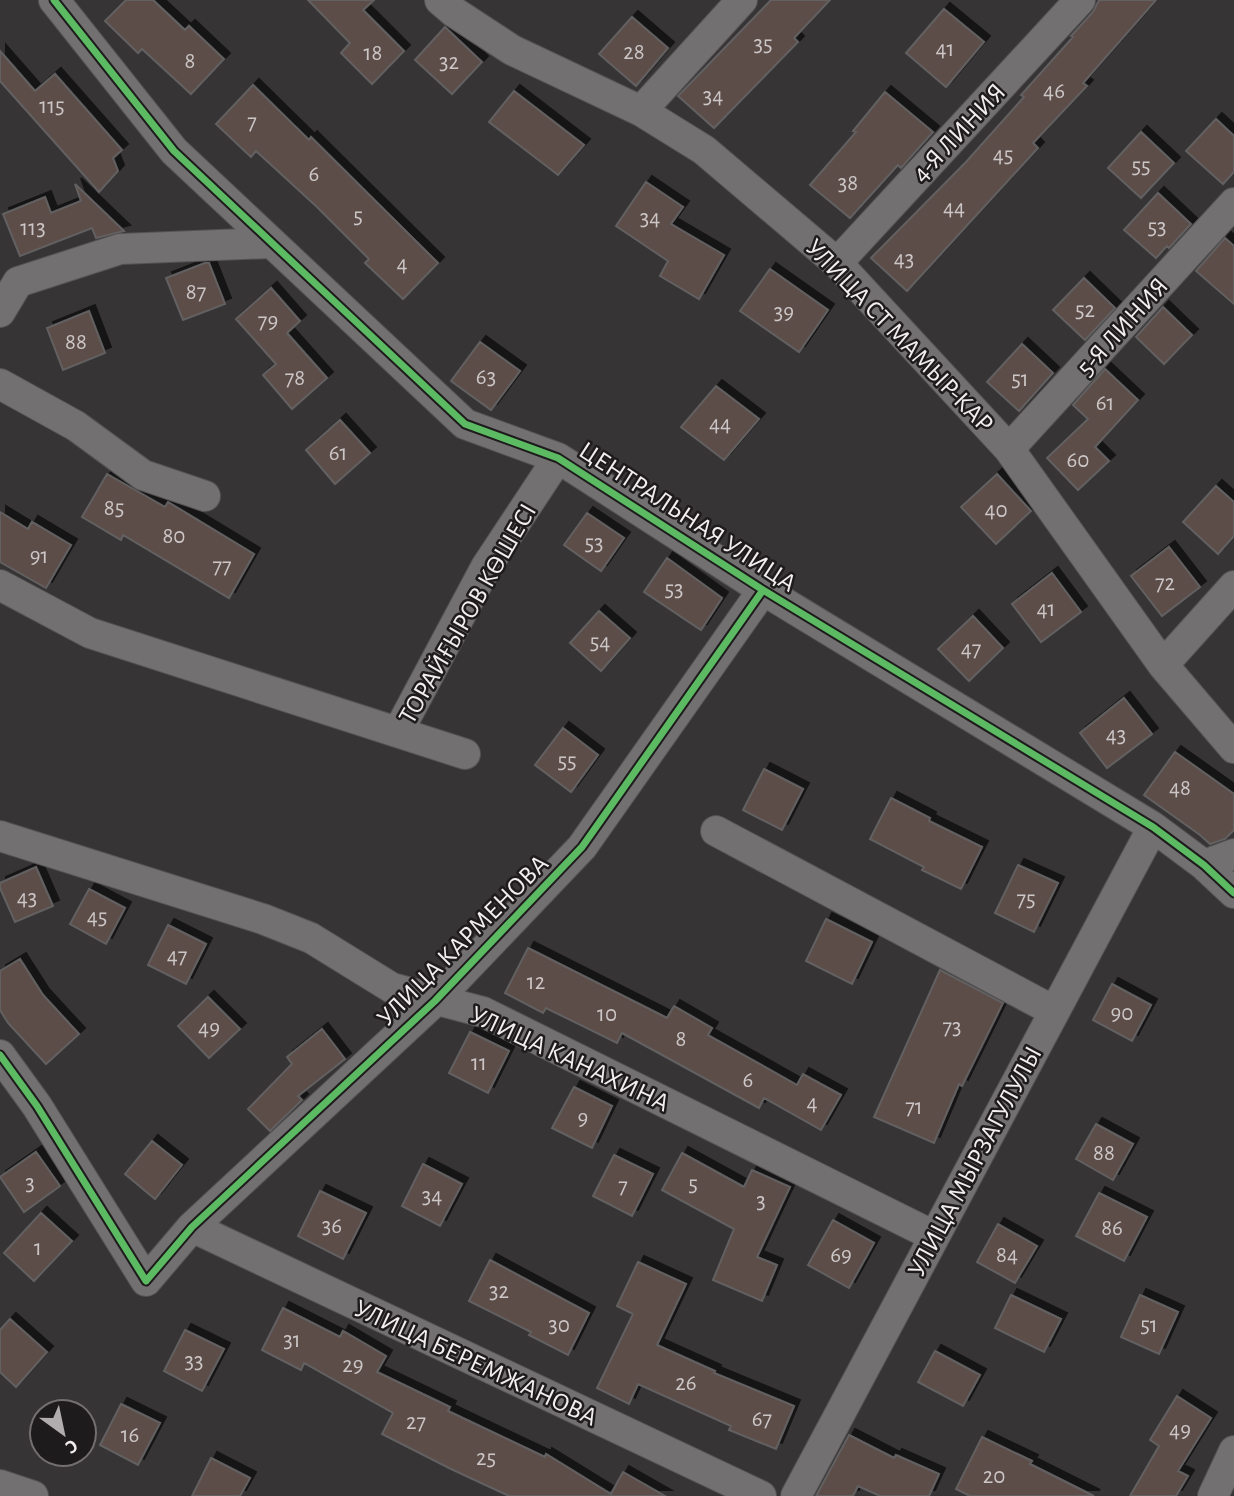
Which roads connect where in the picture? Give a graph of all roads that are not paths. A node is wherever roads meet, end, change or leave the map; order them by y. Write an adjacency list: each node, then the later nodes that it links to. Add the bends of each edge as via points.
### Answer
1 (54, 0): 7 (street, ЦЕНТРАЛЬНАЯ УЛИЦА, via 174,151)
2 (440, 0): 5 (street, УЛИЦА СТ МАМЫР-КАР, via 512,50)
3 (742, 0): 5 (street)
4 (1080, 0): 8 (street, 4-Я ЛИНИЯ)
5 (641, 111): 8 (street, УЛИЦА СТ МАМЫР-КАР, via 704,150)
6 (1234, 204): 11 (street, 5-Я ЛИНИЯ)
7 (271, 243): 9 (street, via 120,249 18,282); 12 (street, ЦЕНТРАЛЬНАЯ УЛИЦА, via 465,424)
8 (837, 263): 11 (street, УЛИЦА СТ МАМЫР-КАР)
9 (0, 313)
10 (0, 384): 13 (street, via 76,426 143,475)
11 (1009, 449): 17 (street, УЛИЦА СТ МАМЫР-КАР)
12 (558, 458): 16 (street, ЦЕНТРАЛЬНАЯ УЛИЦА); 18 (street, ТОРАЙҒЫРОВ КӨШЕСІ, via 486,567)
13 (205, 496)
14 (0, 585): 18 (street, via 90,633)
15 (1234, 586): 17 (street)
16 (763, 590): 21 (street, ЦЕНТРАЛЬНАЯ УЛИЦА); 27 (street, УЛИЦА КАРМЕНОВА, via 582,847)
17 (1163, 665): 19 (street, УЛИЦА СТ МАМЫР-КАР)
18 (398, 732): 20 (street)
19 (1234, 748)
20 (465, 754)
21 (1153, 827): 25 (street, ЦЕНТРАЛЬНАЯ УЛИЦА); 28 (street, УЛИЦА МЫРЗАГУЛУЛЫ)
22 (716, 831): 28 (street)
23 (0, 836): 27 (street, УЛИЦА КАНАХИНА, via 263,919 311,938 392,988)
24 (1234, 854): 25 (street)
25 (1204, 865): 26 (street, ЦЕНТРАЛЬНАЯ УЛИЦА)
26 (1234, 893)
27 (435, 1001): 30 (street, УЛИЦА КАРМЕНОВА); 31 (street, УЛИЦА КАНАХИНА, via 483,1012)
28 (1054, 1011): 31 (street, УЛИЦА МЫРЗАГУЛУЛЫ)
29 (0, 1055): 30 (street, УЛИЦА КАРМЕНОВА, via 146,1281)
30 (192, 1227): 35 (street, УЛИЦА БЕРЕМЖАНОВА)
31 (934, 1236): 36 (street, УЛИЦА МЫРЗАГУЛУЛЫ)
32 (1234, 1451): 37 (street)
33 (0, 1485): 34 (street)
34 (33, 1496)
35 (761, 1496)
36 (796, 1496)
37 (1213, 1496)

